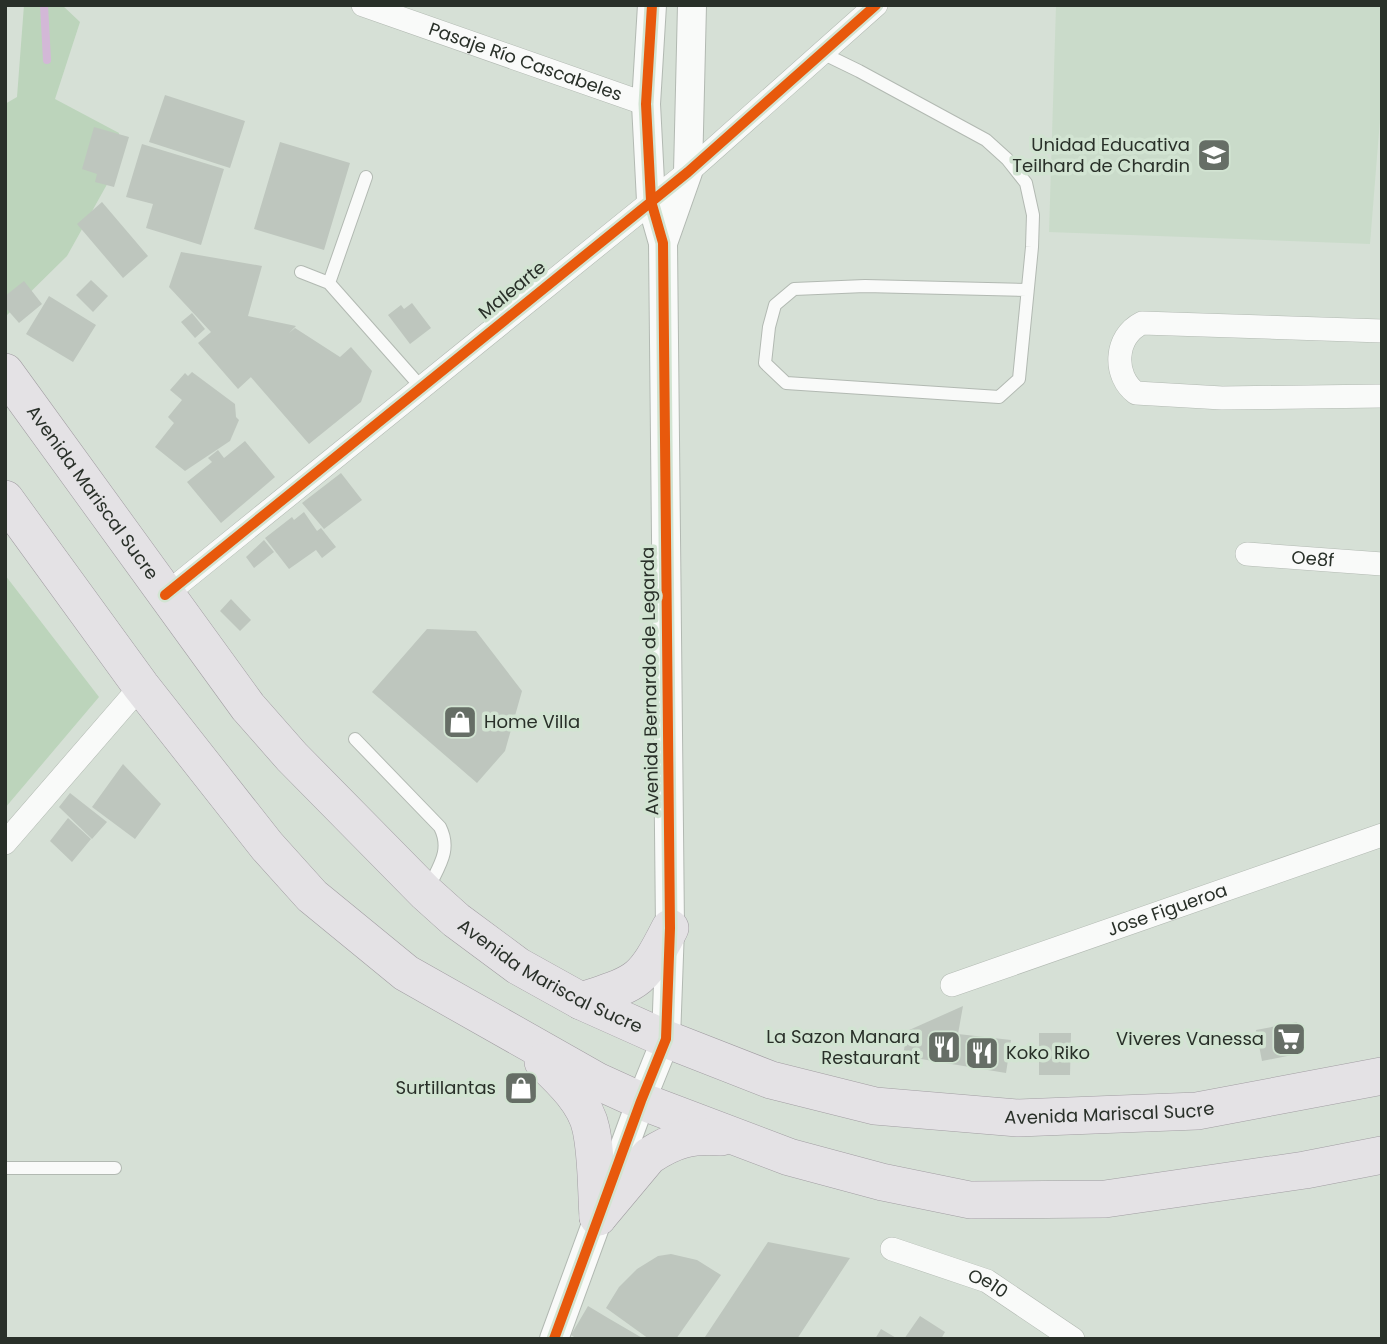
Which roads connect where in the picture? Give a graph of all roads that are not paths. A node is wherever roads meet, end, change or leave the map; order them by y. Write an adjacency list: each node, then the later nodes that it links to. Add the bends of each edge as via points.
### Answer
1 (363, 5): 6 (street, Pasaje Río Cascabeles)
2 (652, 5): 6 (street, Avenida Bernardo de Legarda)
3 (692, 5): 7 (street, Avenida Bernardo de Legarda)
4 (876, 5): 5 (street, Malearte)
5 (822, 53): 7 (street, Malearte); 13 (lane, via 986,140 1007,159 1026,183 1033,215)
6 (646, 104): 9 (street, Avenida Bernardo de Legarda)
7 (688, 172): 9 (street, Malearte); 10 (street, Avenida Bernardo de Legarda)
8 (366, 177): 12 (lane)
9 (651, 201): 10 (street, Avenida Bernardo de Legarda); 16 (street, Malearte)
10 (663, 243): 27 (street, Avenida Bernardo de Legarda)
11 (301, 272): 12 (lane)
12 (330, 283): 16 (lane)
13 (1027, 290): 13 (lane, via 1019,379 999,397 786,383 765,363 775,305 794,289)
14 (1382, 331): 17 (street, via 1142,323 1126,336 1119,368 1126,386 1136,393 1222,398)
15 (5, 372): 21 (main road, Avenida Mariscal Sucre)
16 (421, 387): 21 (street, Malearte)
17 (1382, 396)
18 (5, 499): 22 (main road)
19 (1247, 554): 20 (street, Oe8f)
20 (1382, 564)
21 (164, 595): 26 (main road, Avenida Mariscal Sucre, via 265,727)
22 (141, 687): 25 (street); 30 (main road, via 312,896 405,973)
23 (355, 739): 26 (lane, via 444,833 445,852)
24 (1382, 835): 28 (street, Jose Figueroa)
25 (5, 843)
26 (426, 893): 29 (main road, Avenida Mariscal Sucre, via 518,966)
27 (670, 928): 29 (main road, via 640,977); 31 (street, Avenida Bernardo de Legarda)
28 (952, 985)
29 (581, 1001): 31 (main road, Avenida Mariscal Sucre)
30 (512, 1033): 33 (main road); 38 (main road, via 559,1076 587,1118)
31 (666, 1039): 32 (main road, Avenida Mariscal Sucre, via 771,1080 875,1106 1018,1118 1198,1111); 33 (street, Avenida Bernardo de Legarda)
32 (1382, 1076)
33 (641, 1101): 34 (main road); 38 (street, Avenida Bernardo de Legarda)
34 (733, 1137): 35 (main road, via 803,1162 970,1200 1105,1199); 38 (main road, via 684,1138 660,1149)
35 (1382, 1155)
36 (5, 1168): 37 (lane)
37 (115, 1168)
38 (598, 1217): 40 (street, Avenida Bernardo de Legarda)
39 (892, 1249): 41 (street, Oe10, via 987,1282)
40 (554, 1339)
41 (1073, 1339)

